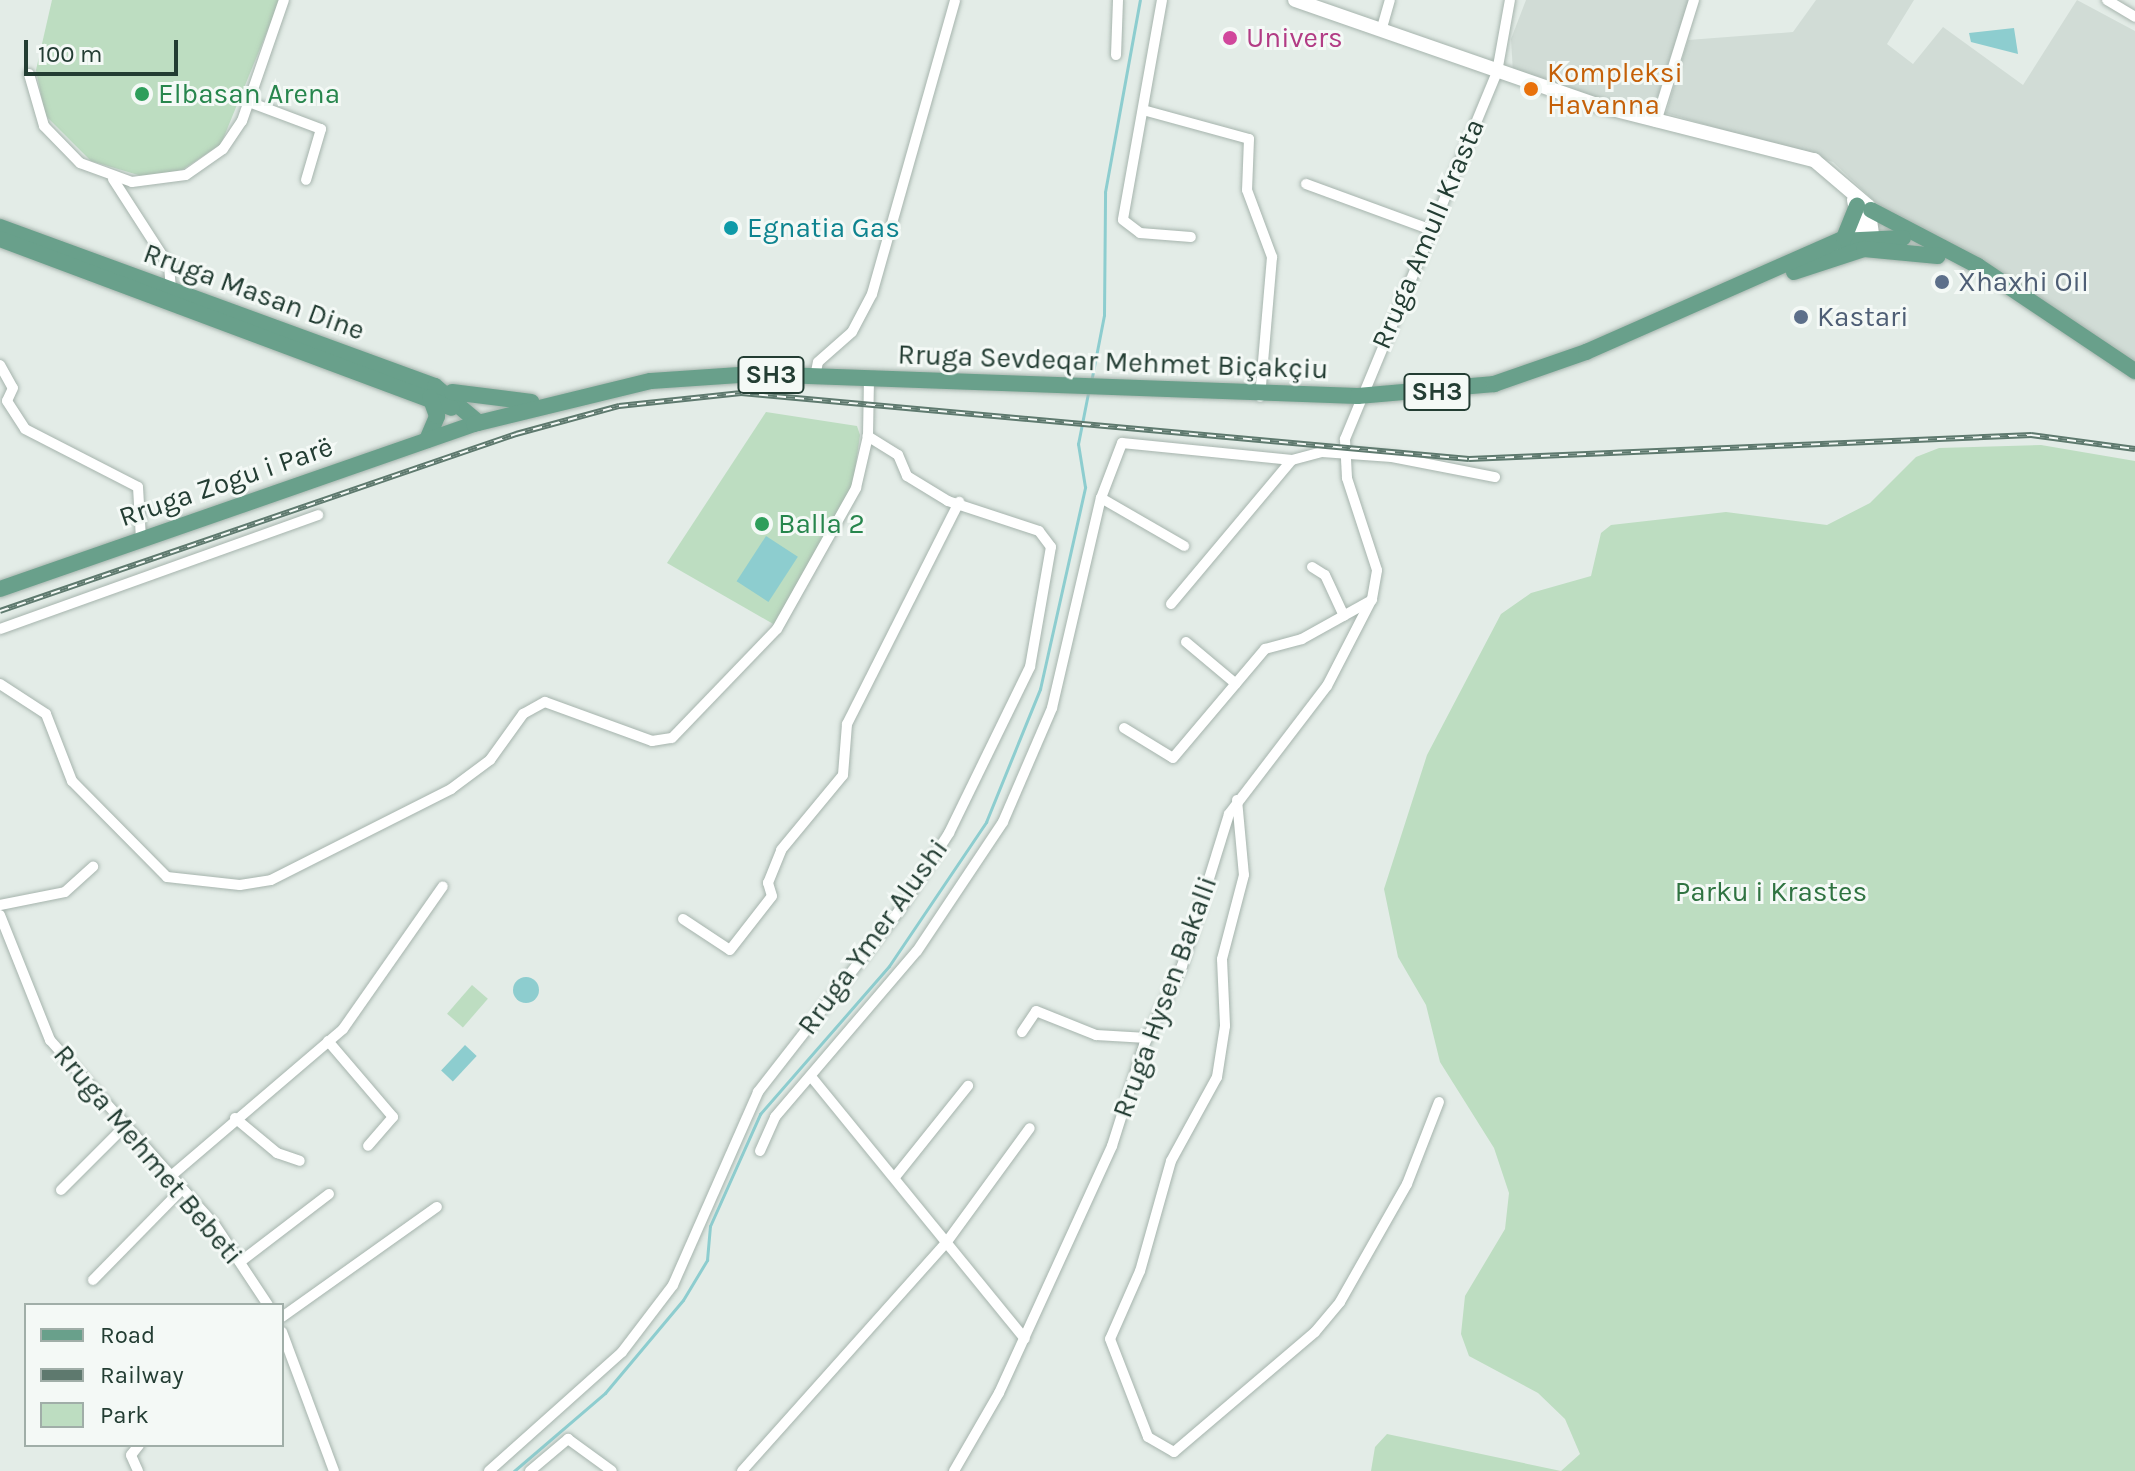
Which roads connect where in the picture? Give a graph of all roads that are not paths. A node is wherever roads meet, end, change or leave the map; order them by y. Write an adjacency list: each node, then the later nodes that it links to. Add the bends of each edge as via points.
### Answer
1 (284, 0): 15 (street)
2 (955, 0): 34 (street, via 872,294 852,332 818,362)
3 (1118, 0): 12 (street)
4 (1162, 0): 16 (street)
5 (1295, 0): 11 (main road)
6 (1390, 0): 11 (street)
7 (1510, 0): 13 (street, Rruga Amull Krasta)
8 (1694, 0): 17 (street)
9 (2107, 0): 10 (street)
10 (2135, 17)
11 (1381, 31): 13 (main road)
12 (1116, 55)
13 (1497, 72): 17 (main road); 23 (street, Rruga Amull Krasta)
14 (29, 74): 18 (street, via 36,108 55,141)
15 (249, 102): 18 (street, via 233,137 199,168 159,181); 19 (street, via 321,129)
16 (1143, 110): 24 (street, via 1123,220 1140,233); 37 (street, via 1249,139 1247,190 1272,257)
17 (1656, 122): 21 (main road, via 1792,154 1839,176)
18 (113, 179): 31 (street, via 169,266)
19 (306, 180)
20 (1306, 184): 23 (street)
21 (1864, 208): 26 (main road); 27 (main road); 28 (main road)
22 (0, 227): 31 (main road, Rruga Masan Dine)
23 (1432, 230): 38 (street, Rruga Amull Krasta)
24 (1191, 237)
25 (0, 239): 36 (main road, Rruga Masan Dine)
26 (1869, 242): 27 (main road, SH3); 28 (main road, SH3); 29 (main road, SH3, via 1941,257); 30 (main road, SH3)
27 (1834, 243): 30 (main road, SH3)
28 (1928, 244): 29 (main road, SH3)
29 (2002, 283): 33 (main road, SH3)
30 (1742, 287): 38 (main road, Rruga Sevdeqar Mehmet Biçakçiu / SH3, via 1539,371 1448,390)
31 (171, 289): 36 (main road, Rruga Masan Dine)
32 (0, 365): 49 (street, via 13,388 7,401 25,429 138,487)
33 (2135, 371)
34 (815, 377): 35 (main road, Rruga Sevdeqar Mehmet Biçakçiu / SH3); 39 (main road, Rruga Sevdeqar Mehmet Biçakçiu / SH3, via 685,377)
35 (869, 379): 37 (main road, Rruga Sevdeqar Mehmet Biçakçiu / SH3); 41 (street)
36 (432, 392): 39 (main road); 40 (main road, Rruga Masan Dine); 42 (main road, via 437,416)
37 (1260, 396): 38 (main road, Rruga Sevdeqar Mehmet Biçakçiu / SH3)
38 (1358, 396): 43 (street, Rruga Hysen Bakalli)
39 (541, 404): 40 (main road, Rruga Sevdeqar Mehmet Biçakçiu / SH3)
40 (474, 424): 42 (main road, Rruga Zogu i Parë / SH3)
41 (868, 436): 47 (street, Rruga Ymer Alushi, via 898,455 907,476 926,490); 58 (street, via 856,488 777,629 672,738 652,741 545,702 523,714 490,760 451,789 271,880 240,885 167,877 72,781 46,714)
42 (427, 440): 49 (main road, Rruga Zogu i Parë / SH3)
43 (1344, 455): 44 (street); 45 (street); 53 (street, Rruga Hysen Bakalli, via 1377,570)
44 (1292, 460): 46 (street, via 1126,441); 54 (street)
45 (1495, 477)
46 (1101, 498): 50 (street); 70 (street, via 1052,708 1021,786 940,921)
47 (959, 502): 66 (street, via 847,724 843,775 781,850 768,883 772,896 730,950); 95 (street, Rruga Ymer Alushi, via 1039,531 1051,547 1030,667 1008,722 899,911 758,1092 673,1285 622,1352)
48 (318, 515): 56 (street)
49 (141, 539): 52 (main road, Rruga Zogu i Parë / SH3)
50 (1184, 546)
51 (1312, 567): 55 (street, via 1325,575)
52 (0, 589)
53 (1372, 599): 55 (street); 61 (street, Rruga Hysen Bakalli, via 1327,686)
54 (1171, 604)
55 (1344, 616): 59 (street, via 1265,649)
56 (0, 629)
57 (1186, 642): 59 (street)
58 (0, 684)
59 (1236, 684): 60 (street, via 1173,758)
60 (1124, 728)
61 (1237, 800): 68 (street, Rruga Hysen Bakalli, via 1182,966); 72 (street, via 1244,875 1224,947 1217,1077 1171,1161 1146,1253 1110,1339 1122,1386 1148,1437 1174,1452 1315,1332 1340,1302 1407,1184)
62 (93, 867): 64 (street, via 65,892)
63 (443, 886): 69 (street, via 353,1017)
64 (0, 905)
65 (0, 915): 74 (street, Rruga Mehmet Bebeti, via 50,1040)
66 (683, 919)
67 (1022, 1032): 68 (street, via 1036,1011 1096,1035)
68 (1147, 1038): 91 (street, Rruga Hysen Bakalli, via 1112,1146)
69 (328, 1041): 73 (street); 76 (street, via 393,1117)
70 (813, 1079): 77 (street, via 775,1117); 80 (street)
71 (968, 1086): 80 (street)
72 (1439, 1102)
73 (235, 1118): 78 (street, via 277,1153); 79 (street)
74 (125, 1126): 79 (street, Rruga Mehmet Bebeti); 82 (street)
75 (1030, 1128): 85 (street)
76 (368, 1146)
77 (760, 1151)
78 (300, 1161)
79 (171, 1176): 81 (street, Rruga Mehmet Bebeti)
80 (895, 1177): 85 (street)
81 (182, 1189): 86 (street, Rruga Mehmet Bebeti); 87 (street)
82 (61, 1190)
83 (329, 1194): 86 (street)
84 (437, 1207): 89 (street)
85 (946, 1243): 91 (street); 98 (street)
86 (240, 1262): 88 (street, Rruga Mehmet Bebeti)
87 (93, 1280)
88 (267, 1303)
89 (284, 1316)
90 (284, 1337): 94 (street)
91 (1025, 1339): 99 (street, Rruga Hysen Bakalli)
92 (137, 1447): 93 (street, via 131,1455)
93 (138, 1471)
94 (334, 1471)
95 (489, 1471)
96 (530, 1471): 97 (street, via 568,1439)
97 (612, 1471)
98 (742, 1471)
99 (954, 1471)

